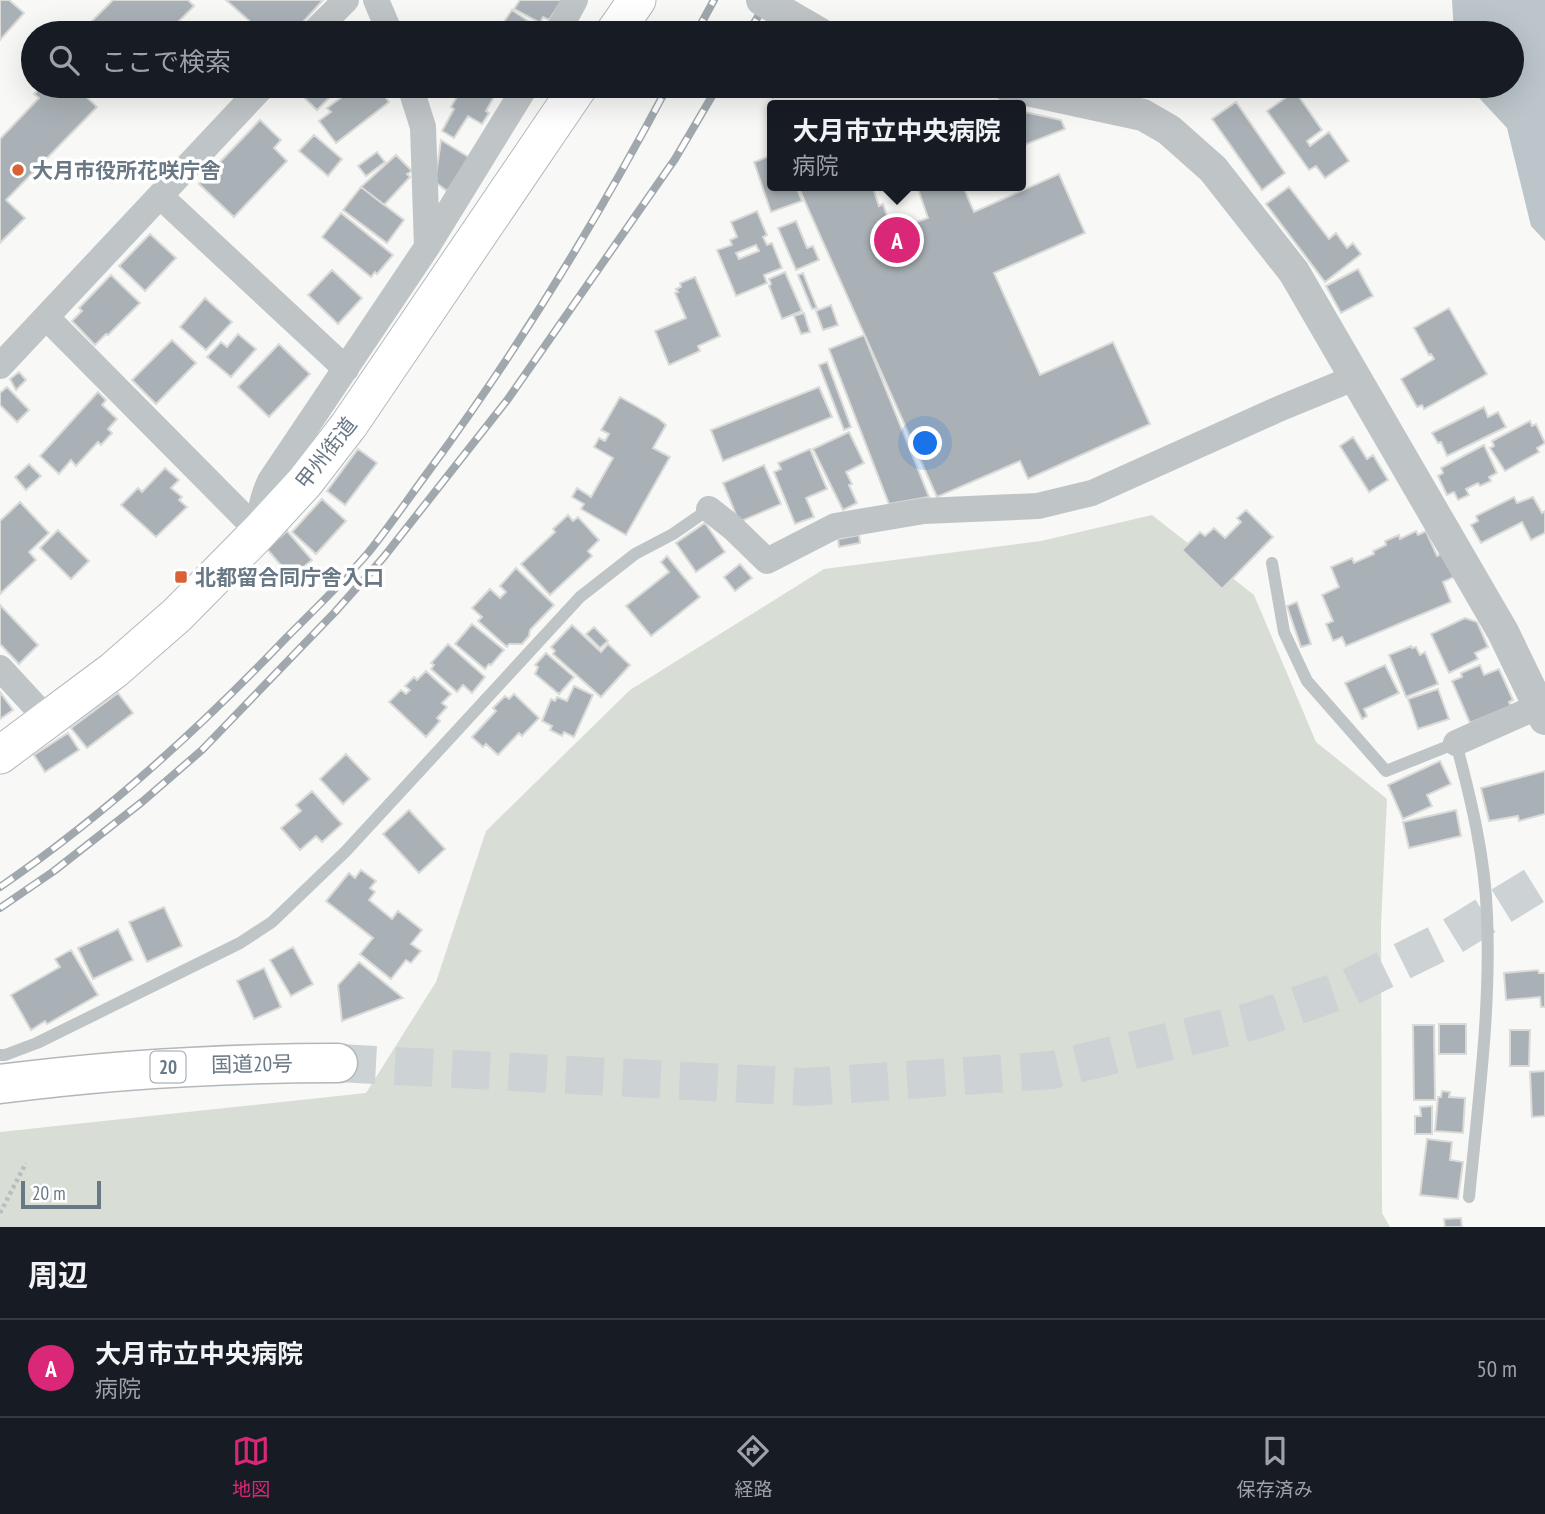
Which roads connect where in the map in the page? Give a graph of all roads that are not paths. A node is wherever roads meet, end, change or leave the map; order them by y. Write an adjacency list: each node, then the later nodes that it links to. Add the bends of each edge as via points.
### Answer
1 (346, 0): 6 (street)
2 (376, 0): 7 (street)
3 (575, 0): 8 (street)
4 (637, 0): 9 (main road)
5 (762, 0): 10 (street, bridge)
6 (325, 21)
7 (385, 21)
8 (564, 21)
9 (622, 21)
10 (798, 21)
11 (252, 98): 16 (street)
12 (414, 98): 17 (street, via 423,127)
13 (519, 98): 17 (street)
14 (571, 98): 23 (main road, 甲州街道, via 349,425)
15 (1062, 98): 21 (street, via 1143,116 1191,148 1294,272)
16 (160, 196): 18 (street); 20 (street)
17 (427, 247): 20 (street)
18 (47, 318): 19 (street); 23 (street)
19 (0, 366)
20 (346, 369): 23 (street, via 270,481 259,514)
21 (1354, 378): 22 (street, via 1093,494 1038,506 924,511 835,526 767,561); 26 (street, via 1503,632)
22 (709, 509): 30 (lane, via 635,554 580,597 346,851 272,922 240,943 37,1043)
23 (259, 532): 27 (main road, 甲州街道, via 177,615)
24 (1272, 563): 28 (lane, via 1284,632 1307,681 1386,771)
25 (0, 668): 27 (street)
26 (1542, 713): 28 (street)
27 (48, 720): 29 (main road, 甲州街道)
28 (1456, 743): 33 (lane, via 1471,799 1487,914 1486,1029)
29 (0, 755)
30 (0, 1055)
31 (338, 1063): 32 (highway, 国道20号 / 20, via 160,1067)
32 (0, 1084)
33 (1469, 1197)

